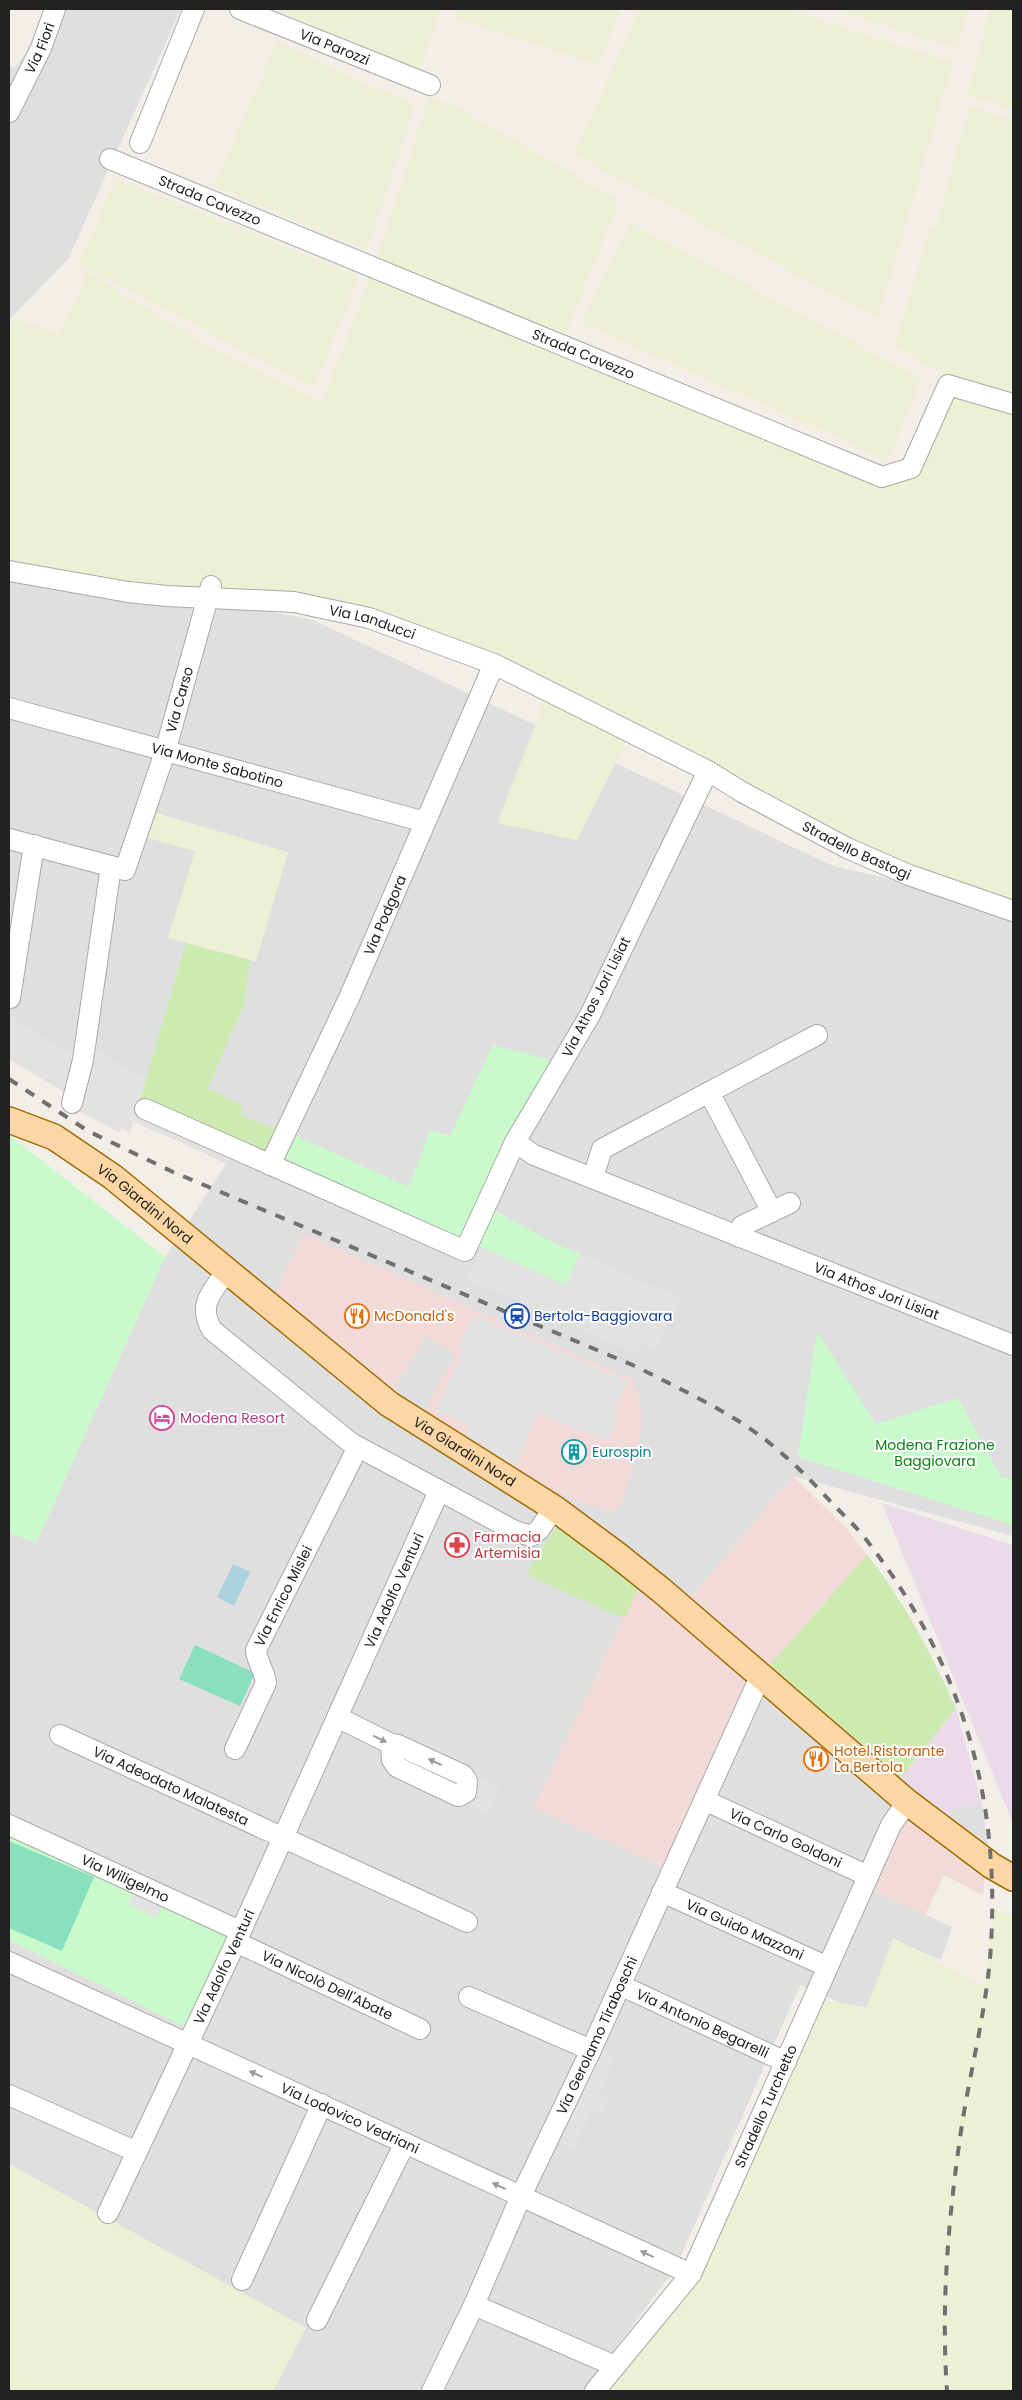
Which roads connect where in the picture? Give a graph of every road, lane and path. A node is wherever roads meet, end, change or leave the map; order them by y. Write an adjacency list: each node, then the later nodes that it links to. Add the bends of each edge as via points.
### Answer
1 (55, 9): 5 (street, Via Fiori, via 41,48)
2 (194, 9): 6 (street)
3 (240, 9): 4 (street, Via Parozzi)
4 (430, 85)
5 (9, 112)
6 (140, 143)
7 (110, 159): 8 (street, Strada Cavezzo, via 882,477 911,468 948,385)
8 (1013, 404)
9 (9, 571): 10 (street, Via Landucci, via 128,592)
10 (209, 592): 11 (street, Via Landucci, via 317,606 369,618); 13 (street, Via Carso)
11 (494, 664): 14 (street, Via Landucci); 15 (street, Via Podgora)
12 (9, 708): 13 (street, Via Monte Sabotino)
13 (165, 752): 15 (street, Via Monte Sabotino); 18 (street, Via Carso)
14 (708, 771): 19 (street, Stradello Bastogi, via 847,848 909,875); 26 (street, Via Athos Jori Lisiat, via 590,1015)
15 (426, 822): 27 (street, Via Podgora, via 349,998)
16 (9, 839): 17 (street)
17 (34, 845): 18 (street); 20 (street)
18 (118, 868): 23 (street, Via Carso)
19 (1013, 911)
20 (10, 998)
21 (817, 1035): 22 (street)
22 (709, 1092): 28 (street, via 602,1149); 30 (street)
23 (72, 1103)
24 (145, 1109): 27 (street)
25 (9, 1120): 32 (main road, Via Giardini Nord, via 54,1137 113,1177)
26 (515, 1142): 27 (street, via 464,1252); 28 (street, Via Athos Jori Lisiat, via 534,1155)
27 (270, 1164)
28 (593, 1177): 31 (street, Via Athos Jori Lisiat)
29 (790, 1202): 30 (street)
30 (772, 1212): 31 (street, via 742,1226)
31 (739, 1237): 33 (street, Via Athos Jori Lisiat)
32 (227, 1271): 34 (street, via 206,1301 212,1330); 36 (main road, Via Giardini Nord, via 389,1404)
33 (1013, 1345)
34 (358, 1447): 35 (street); 41 (street, Via Enrico Mislei, via 256,1650 266,1683)
35 (439, 1491): 36 (street, via 515,1531 531,1536); 38 (street, Via Adolfo Venturi)
36 (554, 1508): 37 (main road, Via Giardini Nord, via 661,1590)
37 (760, 1677): 42 (street, Via Gerolamo Tiraboschi); 43 (main road, Via Giardini Nord)
38 (336, 1717): 40 (street, one-way to 40); 45 (street, Via Adolfo Venturi)
39 (60, 1735): 45 (street, Via Adeodato Malatesta)
40 (391, 1744)
41 (235, 1749)
42 (704, 1800): 46 (street, Via Carlo Goldoni); 48 (street, Via Gerolamo Tiraboschi)
43 (908, 1802): 46 (street, Stradello Turchetto, via 891,1825); 47 (main road, Via Giardini Nord, via 992,1866)
44 (9, 1825): 50 (street, Via Wiligelmo)
45 (282, 1837): 49 (street, Via Adeodato Malatesta); 50 (street, Via Adolfo Venturi)
46 (868, 1876): 52 (street, Stradello Turchetto)
47 (1013, 1878)
48 (662, 1892): 52 (street, Via Guido Mazzoni); 53 (street, Via Gerolamo Tiraboschi)
49 (468, 1922)
50 (238, 1937): 55 (street, Via Nicolò Dell'Abate); 56 (street, Via Adolfo Venturi)
51 (9, 1962): 56 (street, Via Lodovico Vedriani)
52 (828, 1967): 58 (street, Stradello Turchetto)
53 (620, 1985): 57 (street, Via Gerolamo Tiraboschi); 58 (street, Via Antonio Begarelli)
54 (469, 1997): 57 (street)
55 (420, 2029)
56 (189, 2043): 60 (street, Via Lodovico Vedriani, one-way to 56); 62 (street, Via Adolfo Venturi)
57 (591, 2050): 63 (street, Via Gerolamo Tiraboschi)
58 (786, 2062): 65 (street, Stradello Turchetto)
59 (9, 2095): 62 (street)
60 (322, 2104): 61 (street, Via Lodovico Vedriani); 66 (street)
61 (404, 2143): 63 (street, Via Lodovico Vedriani, one-way to 61); 68 (street)
62 (137, 2152): 64 (street, Via Adolfo Venturi)
63 (521, 2196): 65 (street, Via Lodovico Vedriani, one-way to 63); 67 (street, Via Gerolamo Tiraboschi)
64 (108, 2213)
65 (691, 2274): 69 (street, Stradello Turchetto)
66 (242, 2280)
67 (474, 2305): 69 (street); 70 (street, Via Gerolamo Tiraboschi)
68 (318, 2320)
69 (614, 2366): 71 (street, Stradello Turchetto)
70 (432, 2391)
71 (594, 2391)

